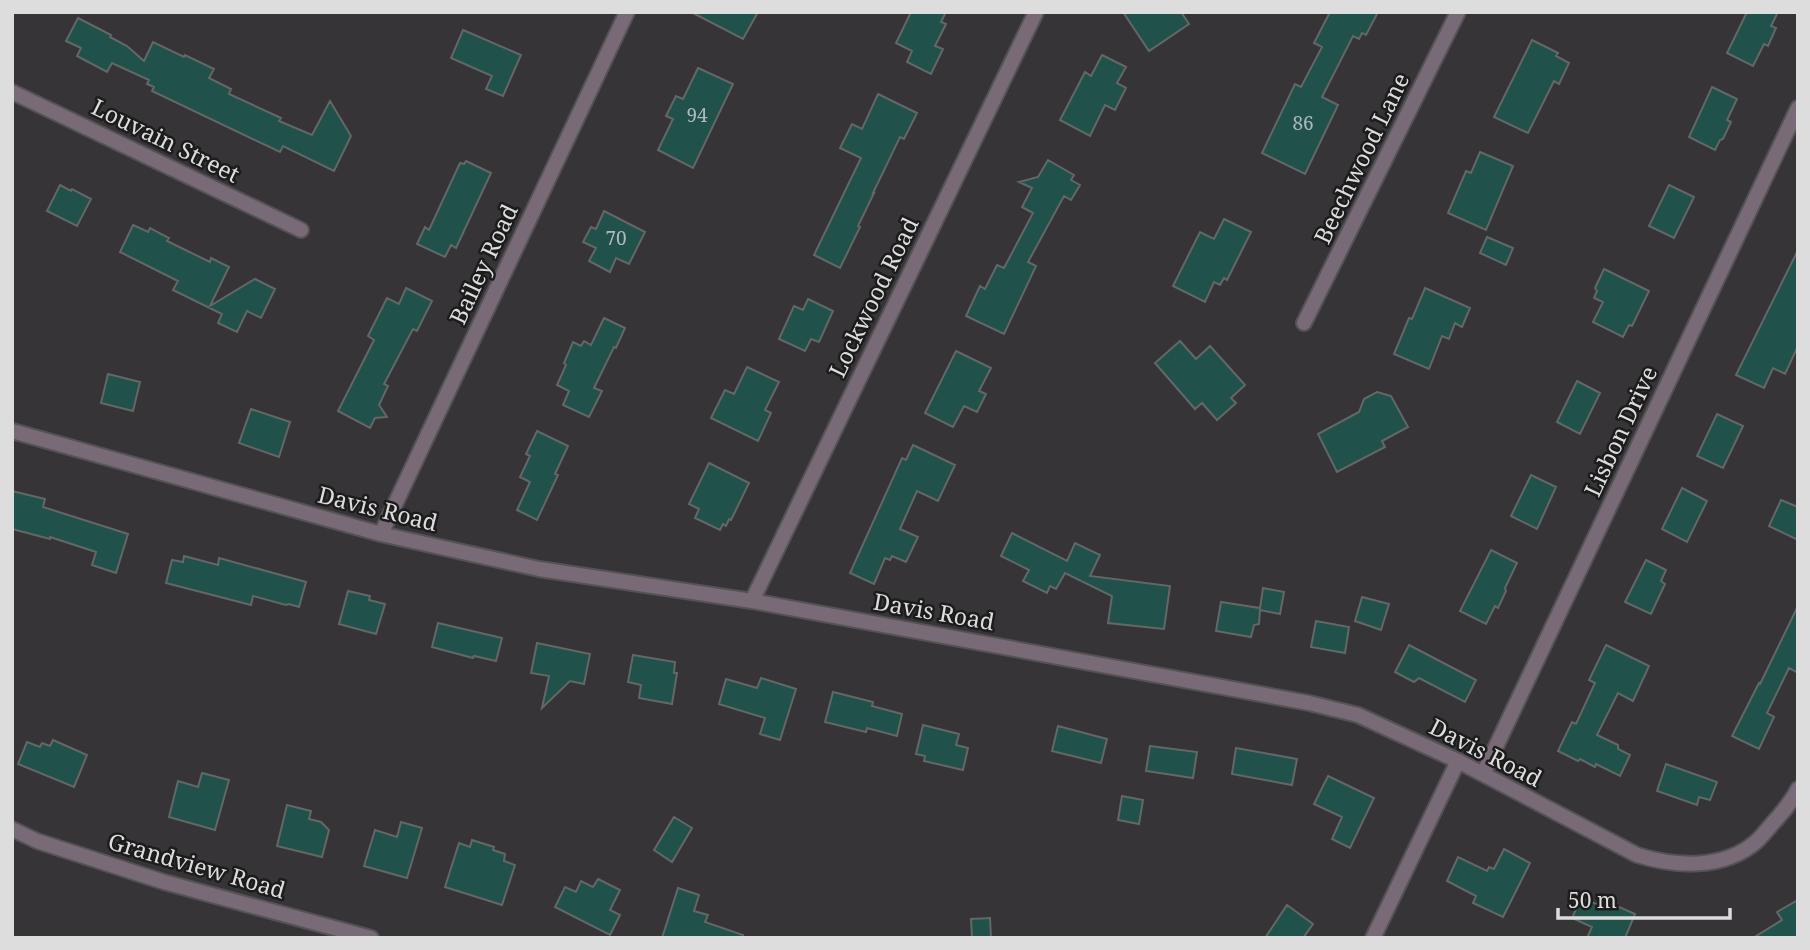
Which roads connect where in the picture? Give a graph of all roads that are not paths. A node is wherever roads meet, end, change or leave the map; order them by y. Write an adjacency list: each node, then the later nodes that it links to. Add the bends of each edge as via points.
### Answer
1 (627, 12): 9 (street, Bailey Road)
2 (1036, 12): 10 (street, Lockwood Road)
3 (1458, 12): 7 (street, Beechwood Lane)
4 (12, 92): 6 (street, Louvain Street)
5 (1798, 108): 12 (street, Lisbon Drive)
6 (301, 230)
7 (1304, 323)
8 (12, 431): 9 (street, Davis Road)
9 (381, 534): 10 (street, Davis Road, via 539,569)
10 (752, 601): 11 (street, Davis Road, via 1309,703 1358,715)
11 (1458, 761): 12 (street, Davis Road); 16 (street)
12 (1483, 774): 13 (street, Davis Road, via 1637,855 1675,864 1739,853 1756,841)
13 (1798, 789)
14 (12, 830): 15 (street, Grandview Road, via 164,881)
15 (371, 938)
16 (1373, 938)

